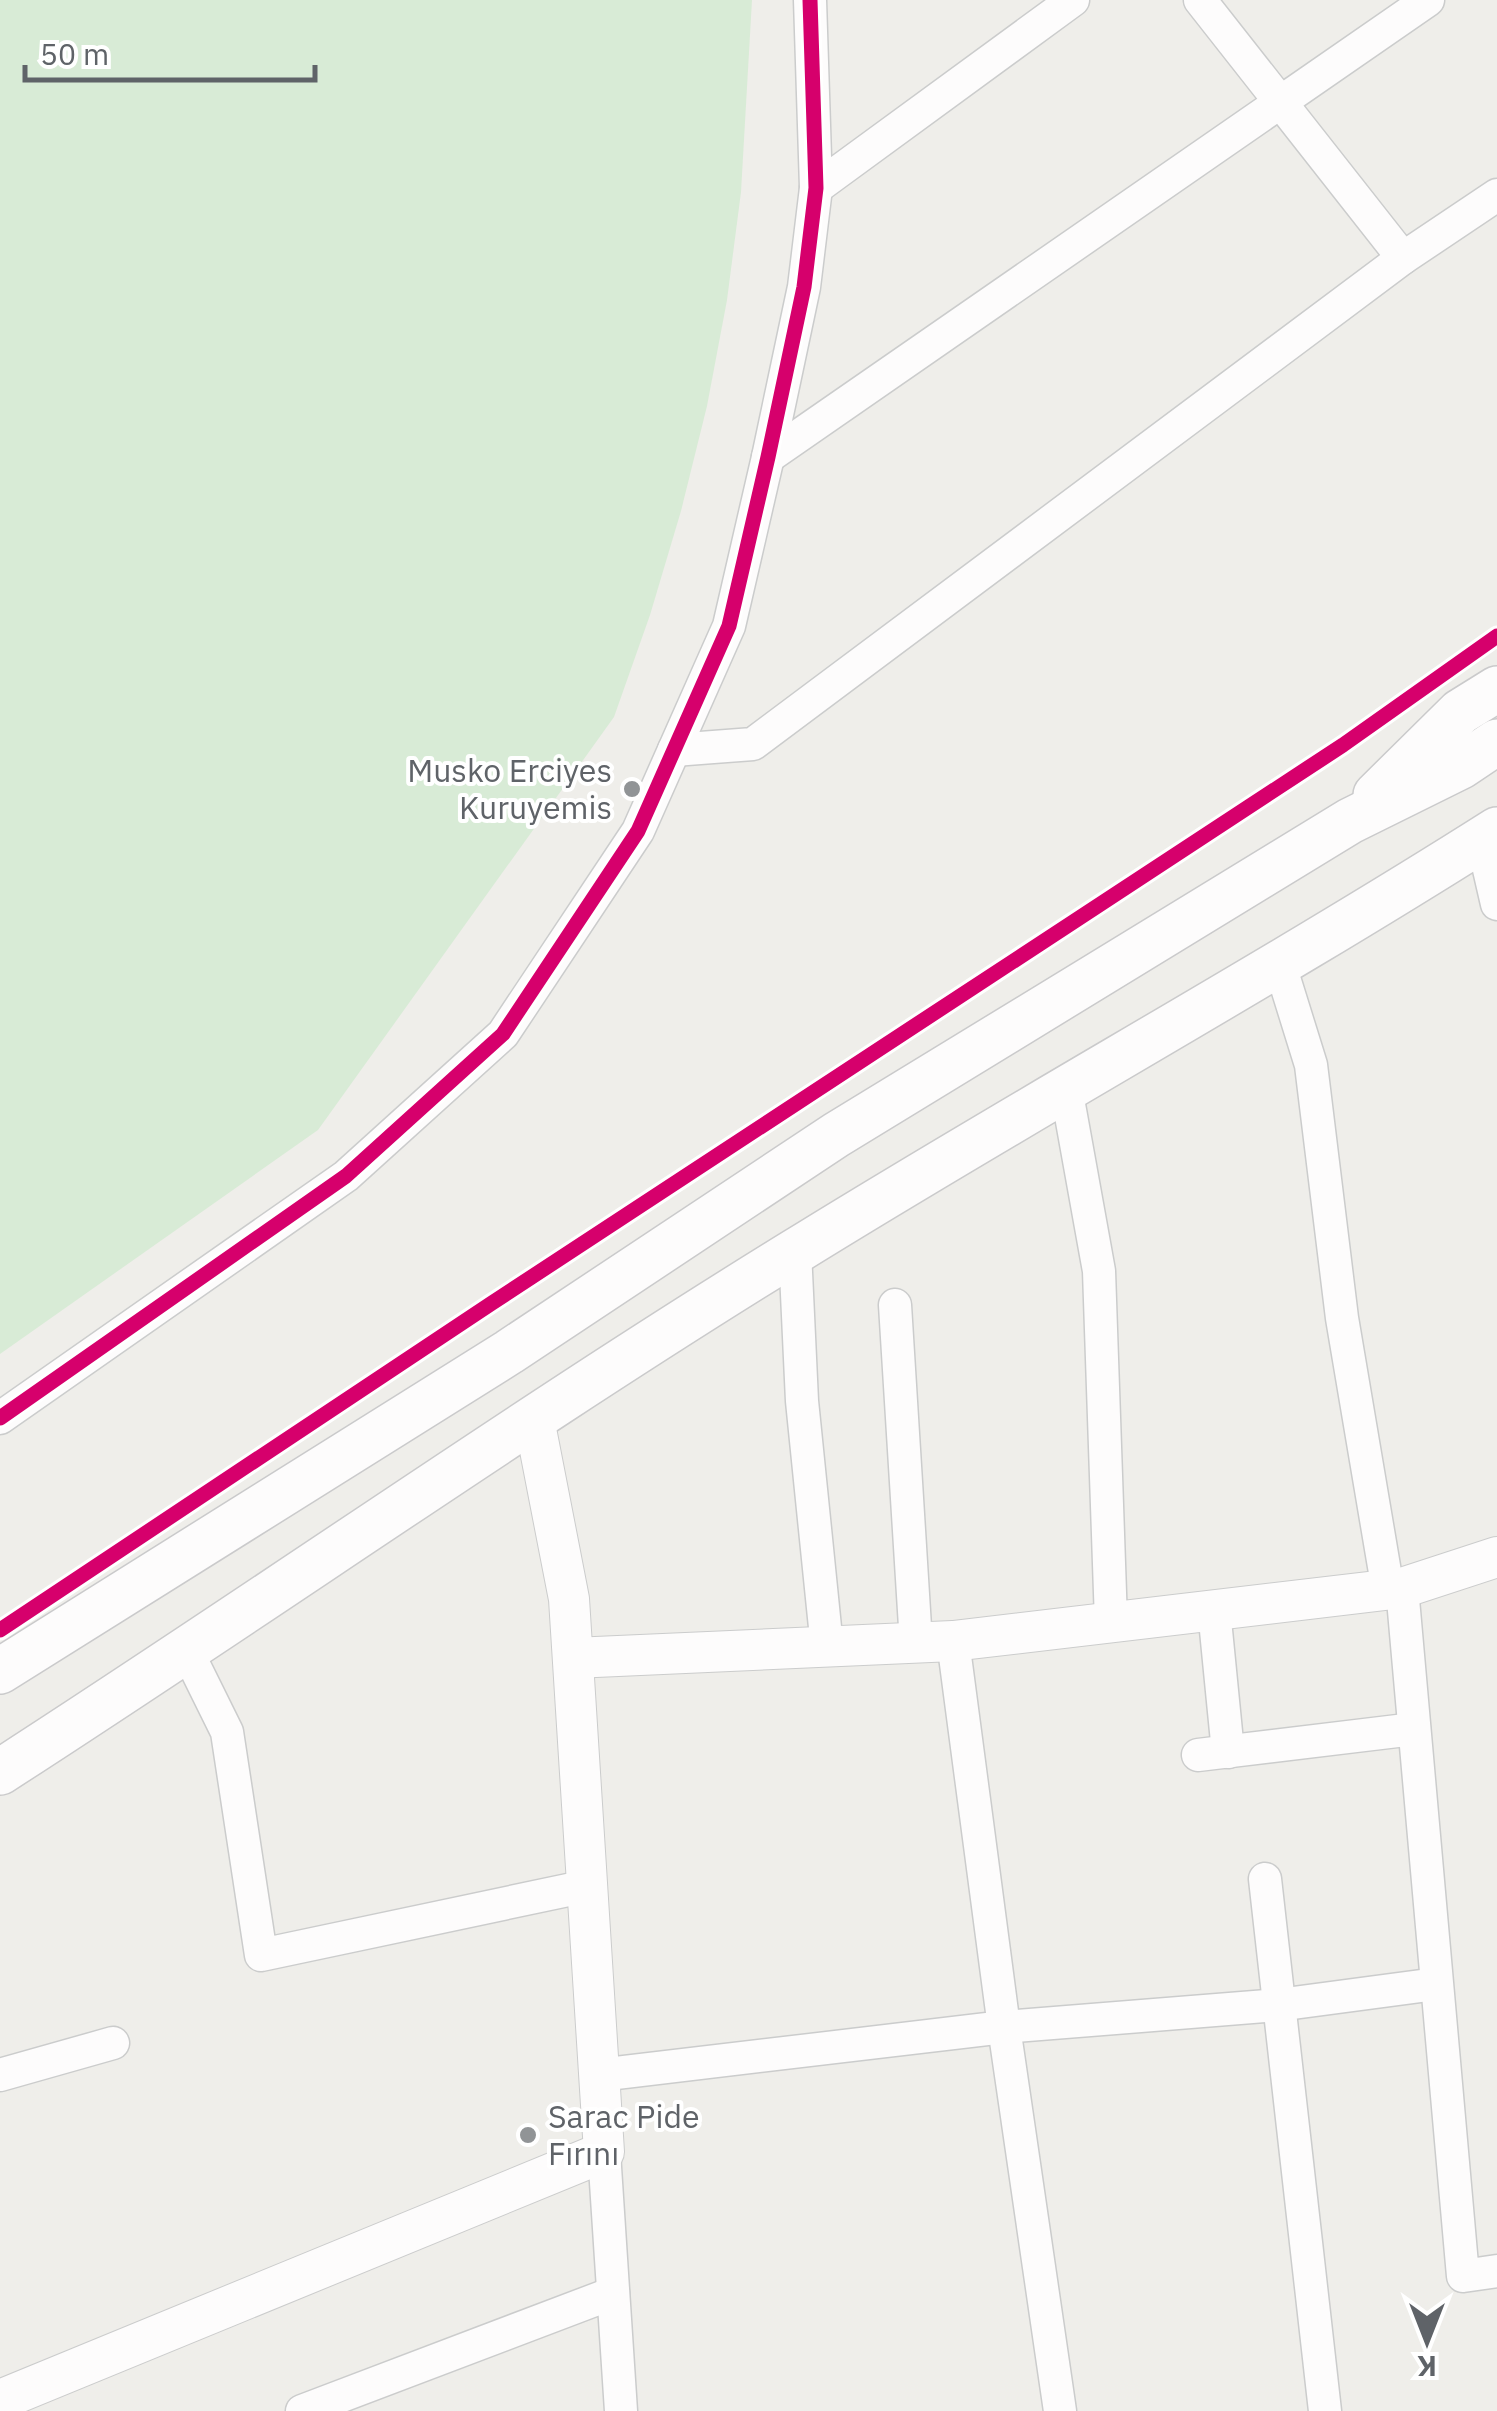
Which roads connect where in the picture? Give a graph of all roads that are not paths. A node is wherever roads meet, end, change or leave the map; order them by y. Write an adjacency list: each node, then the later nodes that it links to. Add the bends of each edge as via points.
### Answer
1 (810, 0): 6 (street)
2 (1074, 0): 6 (street)
3 (1200, 0): 5 (street)
4 (1428, 0): 5 (street)
5 (1279, 104): 8 (street); 9 (street)
6 (816, 188): 9 (street, via 804,287)
7 (1497, 194): 8 (street)
8 (1403, 258): 12 (street, via 753,744)
9 (768, 457): 12 (street, via 729,626)
10 (1497, 689): 13 (main road, via 1460,712)
11 (1497, 742): 13 (main road)
12 (674, 750): 20 (street, via 638,831 504,1034 346,1176)
13 (1350, 821): 30 (main road, via 836,1135 509,1352)
14 (1490, 834): 15 (street); 16 (main road)
15 (1497, 904)
16 (1279, 962): 17 (main road); 23 (street, via 1311,1065 1342,1318)
17 (1066, 1088): 18 (main road); 25 (street, via 1099,1271)
18 (795, 1251): 21 (main road); 27 (street, via 802,1400)
19 (895, 1305): 26 (street)
20 (0, 1418)
21 (534, 1418): 28 (main road); 29 (street, via 569,1598)
22 (1497, 1557): 23 (street)
23 (1395, 1589): 24 (street); 31 (street)
24 (1214, 1610): 25 (street); 31 (street, via 1213,1753)
25 (1111, 1622): 26 (street)
26 (934, 1642): 27 (street); 37 (street)
27 (827, 1647): 29 (street)
28 (188, 1651): 32 (main road); 34 (street, via 227,1732 261,1954)
29 (573, 1658): 34 (street)
30 (0, 1671)
31 (1414, 1729): 35 (street)
32 (0, 1772)
33 (1265, 1880): 36 (street)
34 (587, 1886): 40 (street)
35 (1436, 1984): 36 (street); 42 (street, via 1463,2276)
36 (1278, 2005): 37 (street); 48 (street)
37 (1004, 2027): 40 (street); 47 (street)
38 (113, 2043): 39 (street)
39 (0, 2075)
40 (600, 2075): 41 (street)
41 (604, 2152): 43 (street); 44 (street)
42 (1497, 2272)
43 (613, 2293): 45 (street); 46 (street)
44 (0, 2400)
45 (302, 2411)
46 (621, 2411)
47 (1060, 2411)
48 (1325, 2411)

